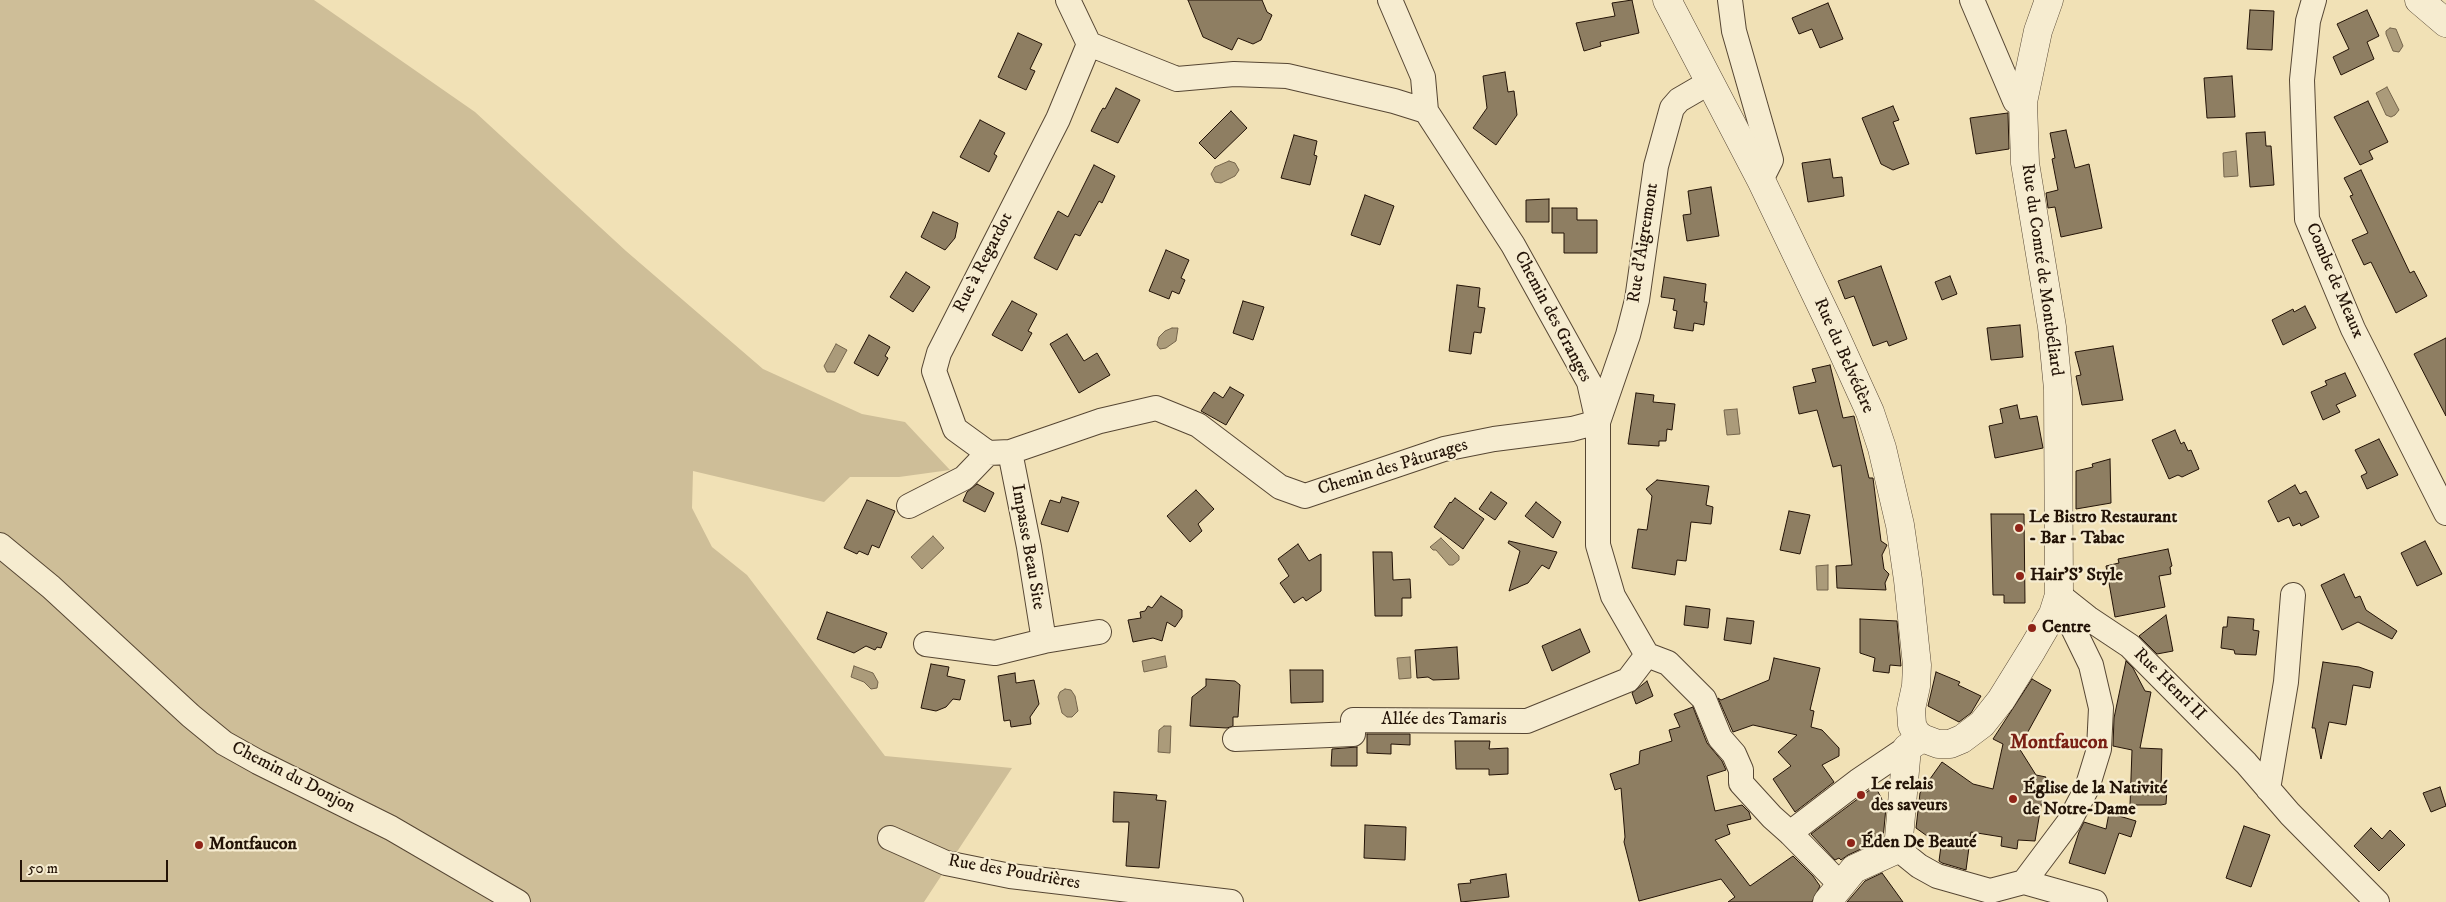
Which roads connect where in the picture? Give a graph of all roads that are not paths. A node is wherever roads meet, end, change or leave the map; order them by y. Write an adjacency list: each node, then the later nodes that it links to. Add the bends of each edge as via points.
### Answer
1 (1068, 0): 10 (street)
2 (1390, 0): 13 (street, via 1423,77)
3 (1668, 0): 11 (street, Rue du Belvédère)
4 (1730, 0): 14 (street, via 1734,31 1772,160)
5 (1972, 0): 12 (street, via 2015,101)
6 (2049, 0): 12 (street, Rue du Comté de Montbéliard, via 2038,30)
7 (2314, 0): 18 (street, Combe de Meaux, via 2308,21 2302,80 2307,220 2353,330)
8 (2420, 0): 9 (street)
9 (2446, 23)
10 (1089, 44): 13 (street, via 1177,79 1234,74 1287,76); 16 (street, Rue à Regardot, via 1058,119 939,353 934,371 955,429)
11 (1710, 82): 14 (street, Rue du Belvédère); 15 (street, Rue d'Aigremont, via 1679,100 1672,108 1656,166 1637,300)
12 (2023, 102): 21 (street, Rue du Comté de Montbéliard, via 2025,163 2052,327 2058,389)
13 (1426, 111): 15 (street, Chemin des Granges, via 1513,245 1589,382)
14 (1761, 180): 27 (street, Rue du Belvédère, via 1847,361 1882,448 1900,526 1908,580 1917,665 1912,709 1912,725 1916,733)
15 (1598, 422): 16 (street, Chemin des Pâturages, via 1444,449 1305,496 1280,487 1198,424 1156,408 1100,421); 25 (street, Chemin des Granges, via 1598,545 1613,596)
16 (999, 453): 17 (street, via 964,478); 23 (street, Impasse Beau Site, via 1029,547)
17 (909, 506)
18 (2446, 513)
19 (0, 545): 35 (street, Chemin du Donjon, via 224,743 391,828)
20 (2294, 595): 28 (street, via 2286,682)
21 (2056, 604): 27 (street, via 2001,700 1982,724 1950,744); 28 (street, Rue Henri II, via 2088,618 2130,646); 32 (street, via 2071,624 2091,665 2101,708 2099,750 2087,788 2069,822)
22 (1099, 632): 23 (street)
23 (1044, 641): 24 (street, via 995,653)
24 (926, 644)
25 (1647, 655): 26 (street, Allée des Tamaris, via 1628,680 1527,721 1353,720 1353,734); 29 (street, via 1668,663 1704,699 1720,738 1734,754 1741,770 1741,783)
26 (1235, 739)
27 (1914, 743): 29 (street); 31 (street)
28 (2268, 789): 38 (street, Rue Henri II)
29 (1790, 833): 33 (street)
30 (890, 838): 36 (street, Rue des Poudrières, via 946,863 1010,876)
31 (1898, 849): 33 (street, via 1854,869); 34 (street, via 1937,876)
32 (2024, 882): 34 (street); 37 (street)
33 (1834, 893)
34 (1989, 897)
35 (518, 902)
36 (1231, 902)
37 (2095, 902)
38 (2377, 902)

